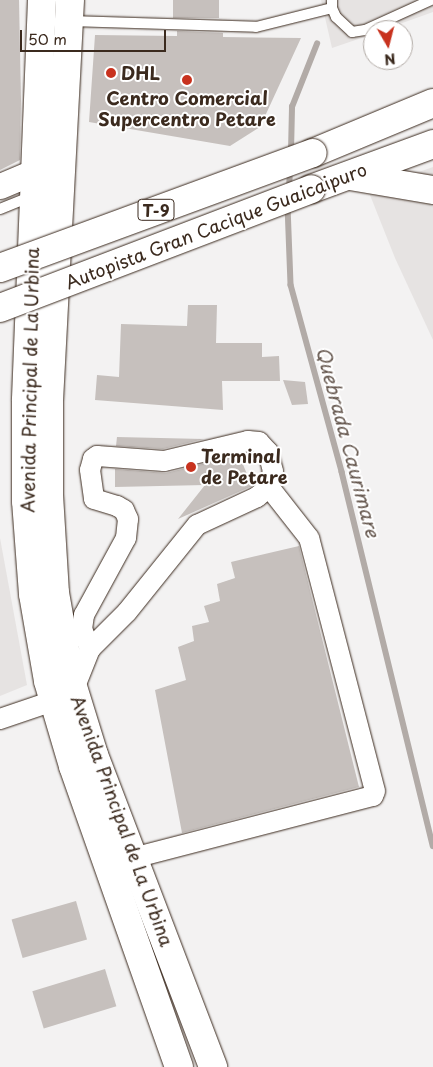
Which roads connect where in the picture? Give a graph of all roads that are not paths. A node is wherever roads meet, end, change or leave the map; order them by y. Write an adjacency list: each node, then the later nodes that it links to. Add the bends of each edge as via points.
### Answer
1 (42, 0): 8 (main road, Avenida Principal de La Urbina)
2 (431, 0): 3 (lane, via 365,30 352,32 336,17)
3 (332, 4): 4 (lane, via 256,26)
4 (69, 10): 16 (main road, Avenida Principal de La Urbina, via 50,384 49,486)
5 (433, 103): 12 (main road, Autopista Gran Cacique Guaicaipuro / T-9, bridge, via 313,153)
6 (433, 144): 7 (main road, Autopista Gran Cacique Guaicaipuro / T-9)
7 (349, 176): 10 (main road); 13 (main road, Autopista Gran Cacique Guaicaipuro / T-9, bridge)
8 (33, 184): 9 (street); 11 (lane); 16 (main road, Avenida Principal de La Urbina, via 26,501 33,594)
9 (0, 186)
10 (433, 190)
11 (0, 209)
12 (0, 268)
13 (0, 308)
14 (269, 487): 15 (street, via 258,497 197,526 127,612); 15 (street, via 273,471 268,452 258,442 248,441 164,462 97,456 93,459 90,470 94,499 124,510 128,520 126,538 84,615 82,629); 18 (street, via 309,538 373,796)
15 (90, 649): 16 (street)
16 (64, 695): 17 (street); 18 (main road, Avenida Principal de La Urbina); 19 (main road, Avenida Principal de La Urbina, via 138,956)
17 (0, 719)
18 (133, 858): 20 (main road, Avenida Principal de La Urbina)
19 (179, 1067)
20 (213, 1067)

